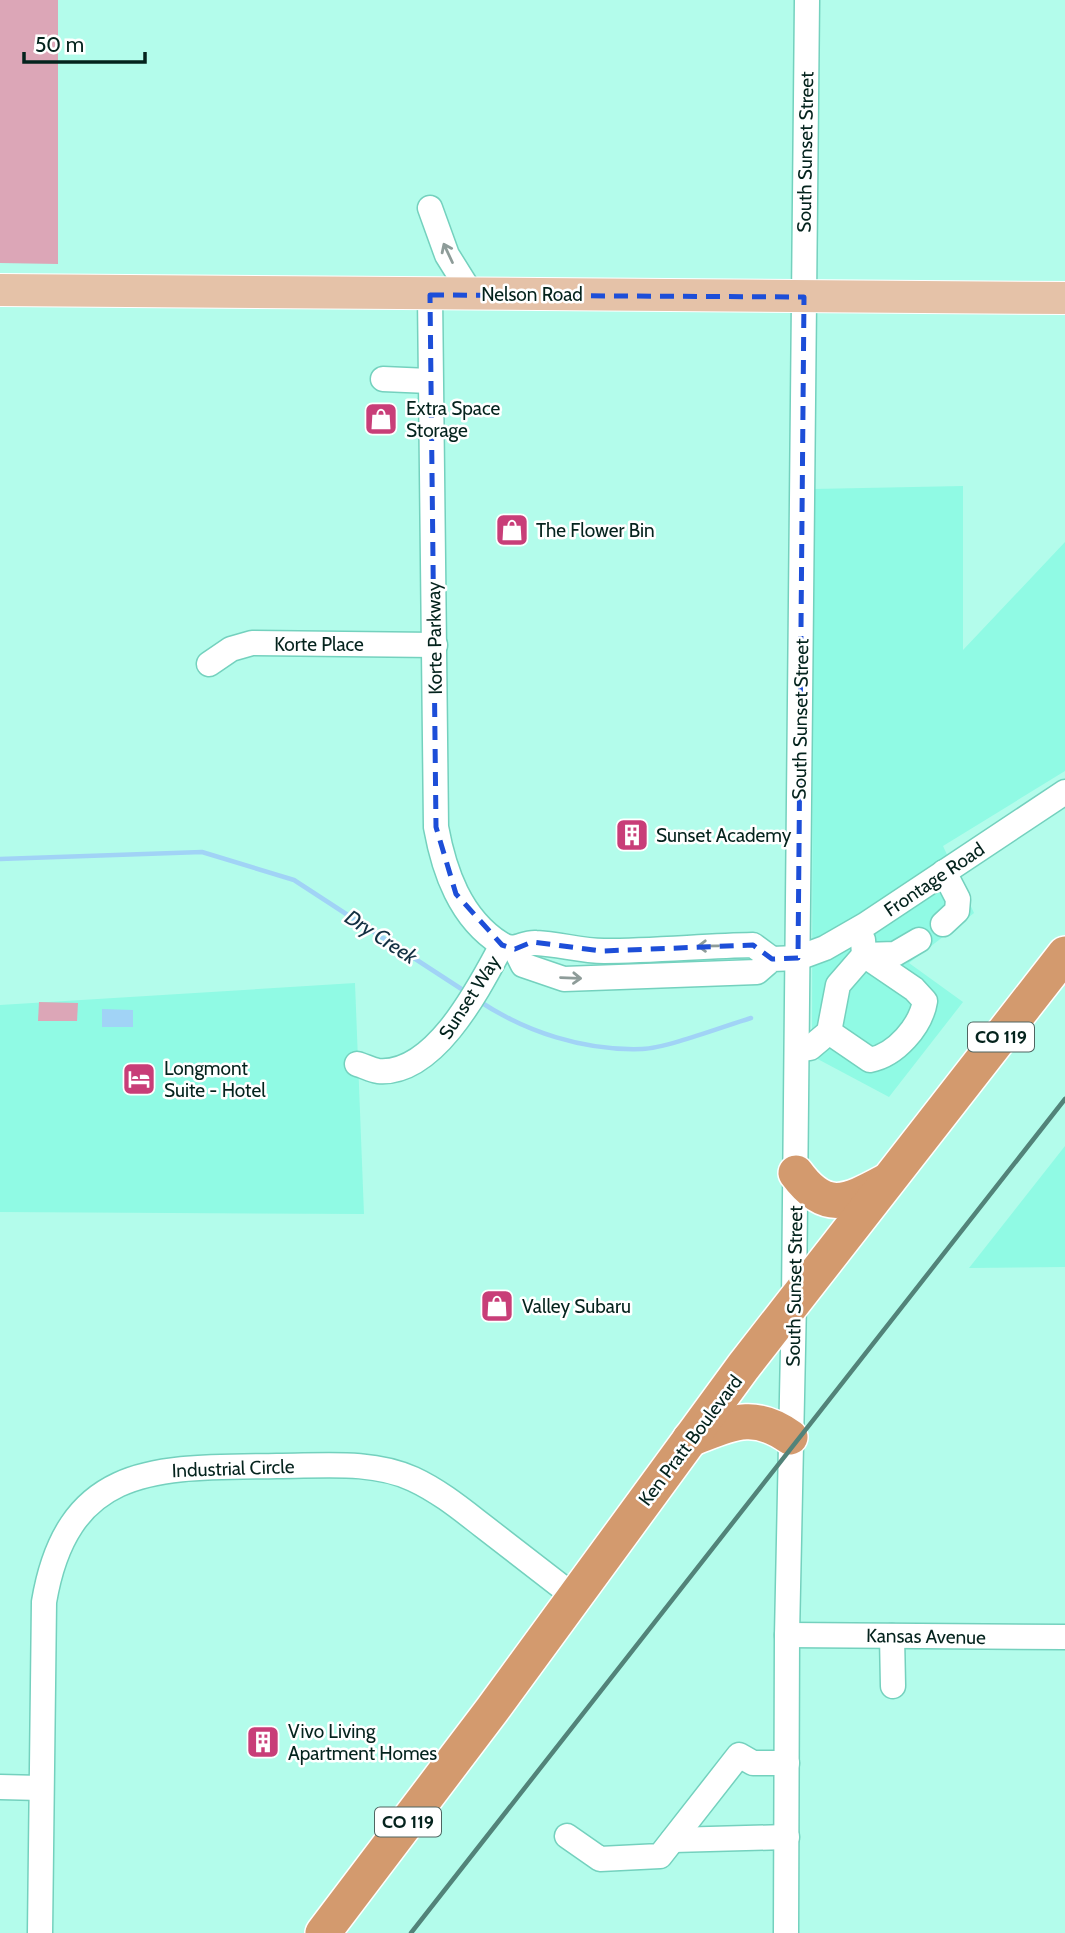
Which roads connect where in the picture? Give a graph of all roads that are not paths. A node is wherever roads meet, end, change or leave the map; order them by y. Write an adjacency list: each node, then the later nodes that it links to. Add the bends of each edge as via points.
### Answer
1 (807, 0): 6 (street, South Sunset Street)
2 (430, 208): 5 (street, one-way to 2, via 447,254)
3 (0, 290): 4 (main road, Nelson Road)
4 (430, 295): 5 (main road, Nelson Road); 9 (street, Korte Parkway)
5 (472, 295): 6 (main road, Nelson Road)
6 (804, 297): 7 (main road, Nelson Road); 20 (street, South Sunset Street)
7 (1065, 298)
8 (383, 379): 9 (street)
9 (429, 381): 10 (street, Korte Parkway)
10 (435, 645): 11 (street, Korte Place, via 252,643 231,649); 17 (street, Korte Parkway, via 436,827 442,862 470,913)
11 (209, 664)
12 (1065, 792): 13 (street, Frontage Road)
13 (944, 872): 14 (street, via 958,899 957,911); 15 (street, Frontage Road)
14 (943, 924)
15 (859, 929): 19 (street); 20 (street, Frontage Road)
16 (919, 940): 19 (street, via 895,954)
17 (509, 947): 20 (street, via 532,942 602,951 753,945 772,959); 23 (street, Sunset Way, via 434,1049 408,1064 379,1071)
18 (1065, 954): 25 (highway, Ken Pratt Boulevard / CO 119)
19 (864, 955): 21 (street, via 838,985); 21 (street, via 915,989 925,1001 923,1014 897,1048 870,1060)
20 (798, 958): 22 (street, South Sunset Street)
21 (829, 1032): 22 (street, via 810,1048)
22 (797, 1050): 24 (street, South Sunset Street)
23 (358, 1064)
24 (796, 1173): 25 (highway, via 810,1192 824,1200 852,1198); 26 (street, South Sunset Street)
25 (891, 1179): 26 (highway, Ken Pratt Boulevard / CO 119)
26 (794, 1301): 27 (street, South Sunset Street); 28 (highway, Ken Pratt Boulevard / CO 119)
27 (790, 1437): 28 (highway, via 773,1424 752,1419); 30 (street, South Sunset Street)
28 (690, 1439): 31 (highway, Ken Pratt Boulevard / CO 119)
29 (790, 1476): 30 (street, South Sunset Street)
30 (789, 1564): 32 (street, South Sunset Street)
31 (576, 1598): 38 (street, Industrial Circle, via 437,1491 385,1469 347,1465 169,1468 136,1476 85,1509 64,1536 50,1568 44,1602); 43 (highway, Ken Pratt Boulevard / CO 119)
32 (787, 1635): 33 (street, Kansas Avenue); 36 (street, South Sunset Street)
33 (892, 1636): 34 (street, Kansas Avenue); 35 (street)
34 (1065, 1637)
35 (893, 1686)
36 (787, 1763): 40 (street, South Sunset Street); 41 (street, via 753,1763 739,1755)
37 (0, 1787): 38 (street)
38 (41, 1788): 42 (street, Industrial Circle)
39 (567, 1836): 41 (street, via 600,1858 660,1856)
40 (787, 1837): 41 (street); 44 (street, South Sunset Street)
41 (673, 1840)
42 (40, 1933)
43 (323, 1933)
44 (786, 1933)

